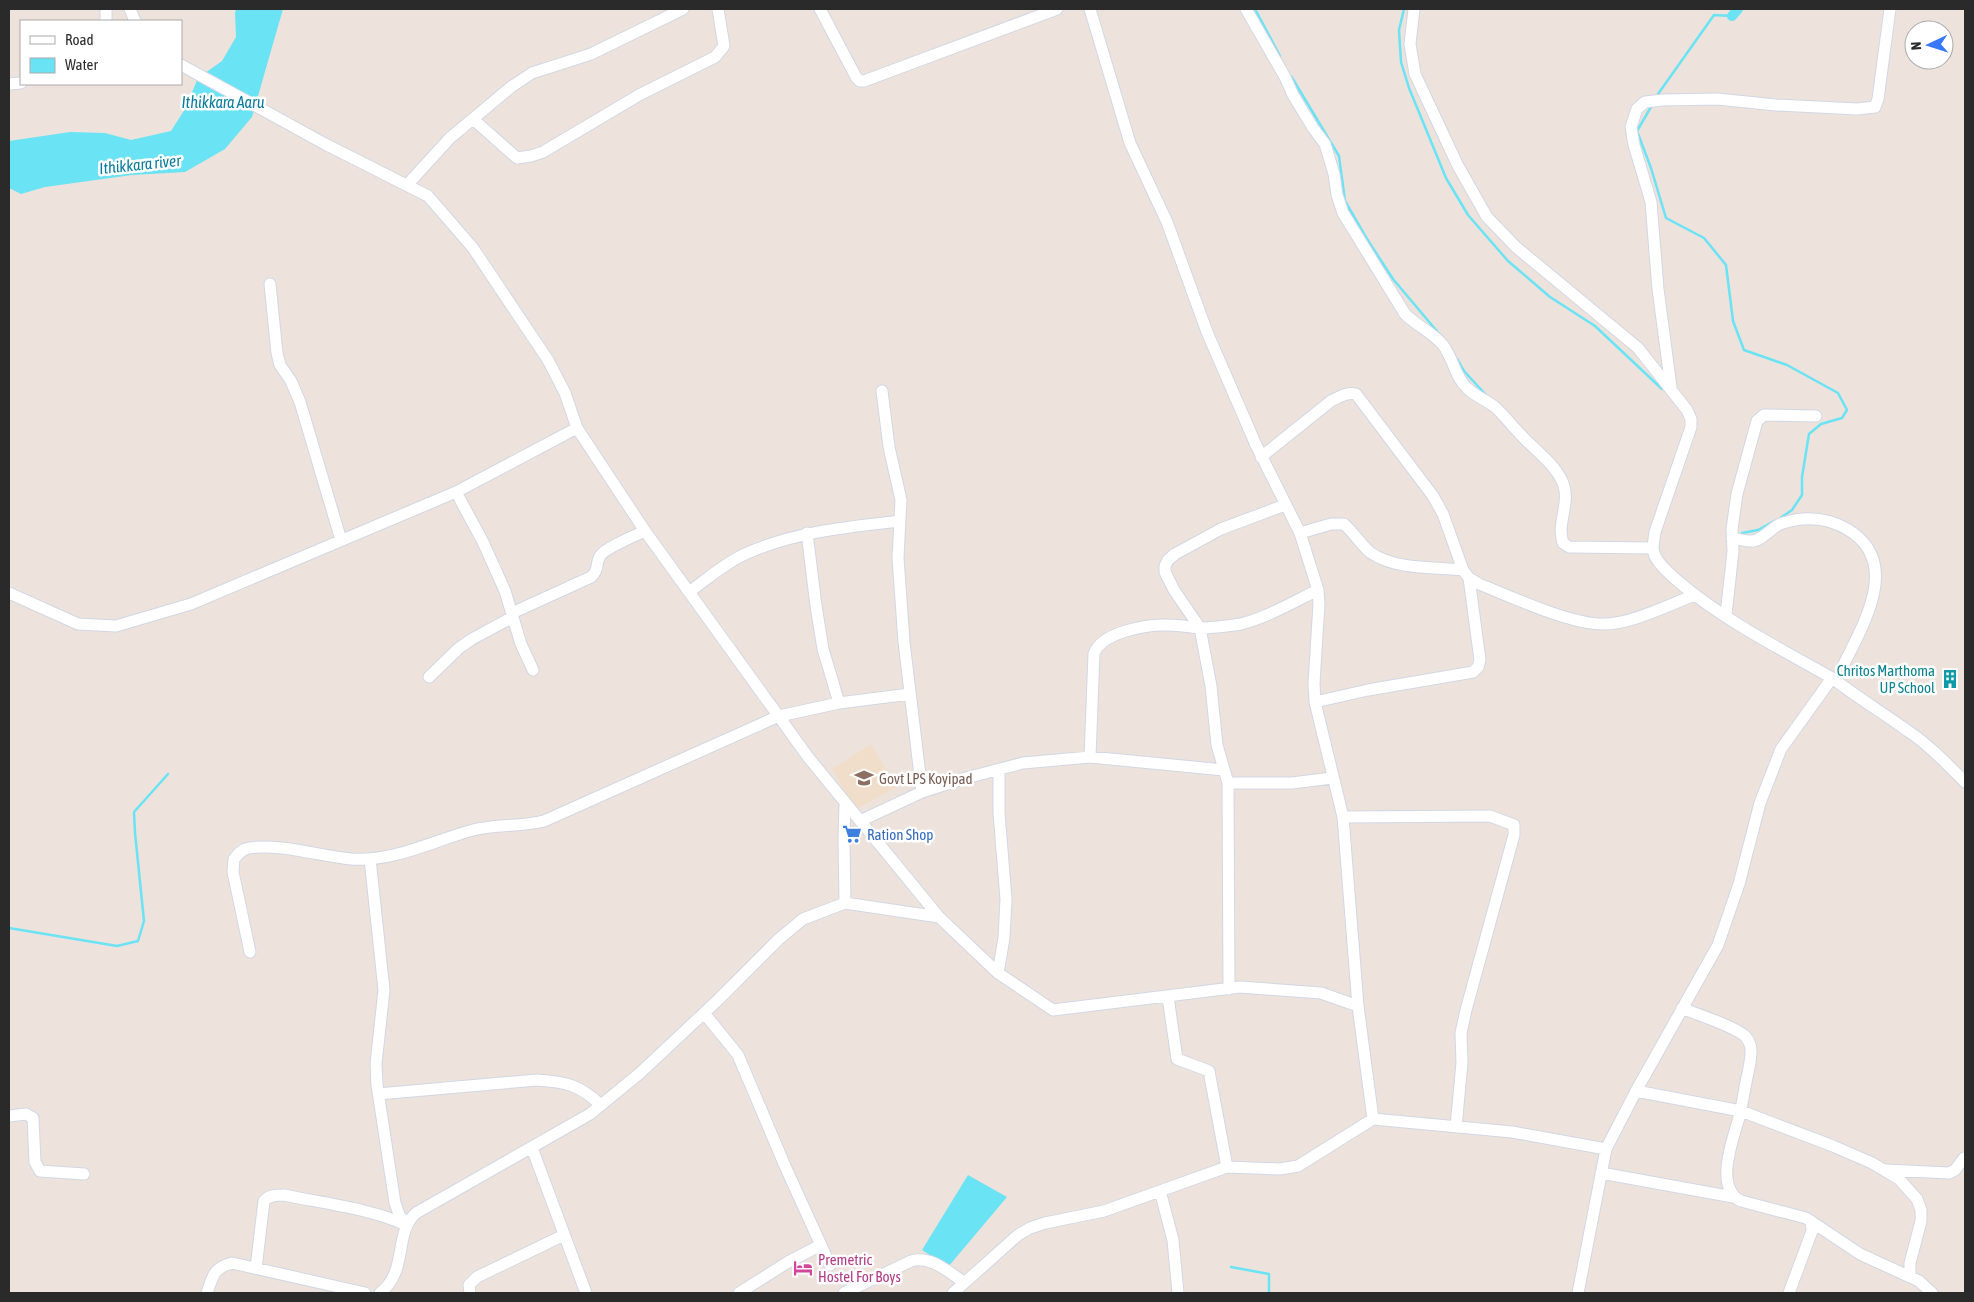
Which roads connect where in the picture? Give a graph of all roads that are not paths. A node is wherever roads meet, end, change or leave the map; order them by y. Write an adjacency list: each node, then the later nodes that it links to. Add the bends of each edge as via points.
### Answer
1 (683, 9): 10 (street, via 591,54 532,73)
2 (718, 9): 10 (street, via 724,46 715,57 639,95 543,152 517,158)
3 (820, 9): 4 (street, via 856,77 864,81)
4 (1058, 9)
5 (1090, 9): 17 (street, via 1130,143 1167,222 1207,332)
6 (1246, 9): 26 (street, via 1293,95 1325,144 1343,213 1405,314 1441,343 1449,353 1462,384 1495,407 1556,471 1564,484 1563,543 1569,547)
7 (1414, 9): 13 (street, via 1410,44 1415,74 1458,166 1487,217 1516,247 1638,348)
8 (1890, 9): 13 (street, via 1875,106 1857,109 1716,99 1645,102 1637,109 1631,127 1651,202)
9 (182, 66): 11 (street)
10 (473, 119): 11 (street, via 450,138)
11 (407, 185): 16 (street, via 428,196 474,248 548,360 565,393)
12 (270, 284): 25 (street, via 280,365 291,380 300,402)
13 (1671, 389): 26 (street, via 1687,410 1691,427 1655,532)
14 (882, 392): 20 (street, via 889,447 901,500)
15 (1816, 416): 24 (street, via 1764,415 1757,421 1737,494)
16 (577, 428): 18 (street); 21 (street)
17 (1261, 457): 19 (street); 27 (street, via 1331,401 1343,395 1356,394 1433,496)
18 (456, 492): 25 (street); 32 (street, via 483,542)
19 (1285, 505): 22 (street); 34 (street, via 1221,530 1168,560 1165,572)
20 (900, 521): 23 (street); 39 (street, via 898,558)
21 (644, 531): 29 (street); 32 (street, via 604,552 598,560 596,573 591,577)
22 (1300, 533): 27 (street, via 1331,524 1344,524 1380,558); 28 (street)
23 (807, 534): 29 (street, via 743,555); 41 (street, via 823,649)
24 (1732, 538): 33 (street); 35 (street, via 1758,540 1780,524 1816,518 1838,524 1868,547 1873,560 1874,597)
25 (341, 540): 30 (street, via 191,604 116,626 78,624)
26 (1653, 548): 31 (street, via 1663,567)
27 (1466, 574): 31 (street, via 1478,584 1529,604 1581,621 1604,624 1627,621); 40 (street, via 1480,660 1473,672)
28 (1318, 590): 34 (street, via 1261,618); 40 (street)
29 (689, 592): 42 (street)
30 (9, 593)
31 (1695, 595): 33 (street)
32 (512, 615): 36 (street); 37 (street, via 459,648)
33 (1726, 615): 38 (street)
34 (1200, 628): 43 (street, via 1145,627 1110,638 1096,648); 45 (street, via 1211,686 1216,745)
35 (1844, 664)
36 (533, 670)
37 (429, 677)
38 (1832, 678): 47 (street, via 1910,732); 61 (street, via 1781,749 1760,803 1739,884 1718,945)
39 (910, 694): 41 (street); 49 (street)
40 (1315, 702): 46 (street)
41 (839, 703): 42 (street)
42 (779, 716): 50 (street); 53 (street, via 544,821 474,830 402,853)
43 (1090, 758): 44 (street, via 1023,763); 45 (street)
44 (999, 770): 49 (street); 57 (street, via 998,813 1006,899)
45 (1224, 770): 48 (street)
46 (1332, 778): 48 (street, via 1292,783); 51 (street)
47 (1965, 782)
48 (1228, 783): 58 (street)
49 (922, 792): 52 (street)
50 (845, 802): 52 (street); 54 (street)
51 (1343, 817): 60 (street); 69 (street, via 1490,816 1514,825 1514,835 1464,1018)
52 (860, 821): 55 (street)
53 (370, 859): 56 (street, via 297,850 242,850 234,859 233,872); 64 (street, via 384,990 376,1064)
54 (845, 903): 55 (street); 62 (street, via 803,919)
55 (939, 918): 57 (street)
56 (250, 952)
57 (998, 973): 59 (street, via 1053,1010)
58 (1229, 989): 59 (street); 60 (street, via 1321,993)
59 (1168, 997): 73 (street, via 1177,1059 1209,1071)
60 (1358, 1006): 68 (street)
61 (1682, 1008): 63 (street); 66 (street, via 1736,1030 1747,1039 1751,1046)
62 (704, 1013): 65 (street); 82 (street, via 738,1055)
63 (1636, 1091): 66 (street); 71 (street)
64 (378, 1094): 65 (street, via 537,1080 555,1081 586,1091); 80 (street, via 395,1203 400,1217)
65 (601, 1105): 70 (street)
66 (1741, 1111): 74 (street, via 1833,1146); 78 (street, via 1728,1159 1729,1191)
67 (9, 1116): 76 (street, via 26,1114 33,1118 35,1162 40,1171)
68 (1373, 1119): 69 (street); 73 (street, via 1298,1166 1280,1169)
69 (1456, 1127): 71 (street, via 1512,1132)
70 (532, 1148): 80 (street, via 416,1213); 81 (street)
71 (1606, 1150): 75 (street)
72 (1964, 1158): 74 (street, via 1949,1173)
73 (1227, 1167): 77 (street)
74 (1884, 1170): 85 (street, via 1909,1189 1921,1210)
75 (1601, 1173): 78 (street); 96 (street)
76 (84, 1174)
77 (1160, 1190): 86 (street, via 1104,1211 1030,1228); 95 (street, via 1174,1240)
78 (1734, 1198): 79 (street)
79 (1811, 1221): 85 (street, via 1860,1254); 97 (street, via 1812,1231)
80 (407, 1224): 84 (street, via 284,1195 268,1197 264,1201); 89 (street, via 395,1275)
81 (564, 1235): 90 (street, via 477,1277 469,1285); 91 (street)
82 (821, 1245): 83 (street); 92 (street)
83 (830, 1265)
84 (256, 1268): 87 (street, via 232,1263 219,1267); 88 (street)
85 (1910, 1276): 98 (street)
86 (964, 1282): 93 (street, via 922,1259); 94 (street)
87 (207, 1293)
88 (365, 1293)
89 (380, 1293)
90 (470, 1293)
91 (586, 1293)
92 (739, 1293)
93 (844, 1293)
94 (953, 1293)
95 (1178, 1293)
96 (1578, 1293)
97 (1789, 1293)
98 (1932, 1293)

